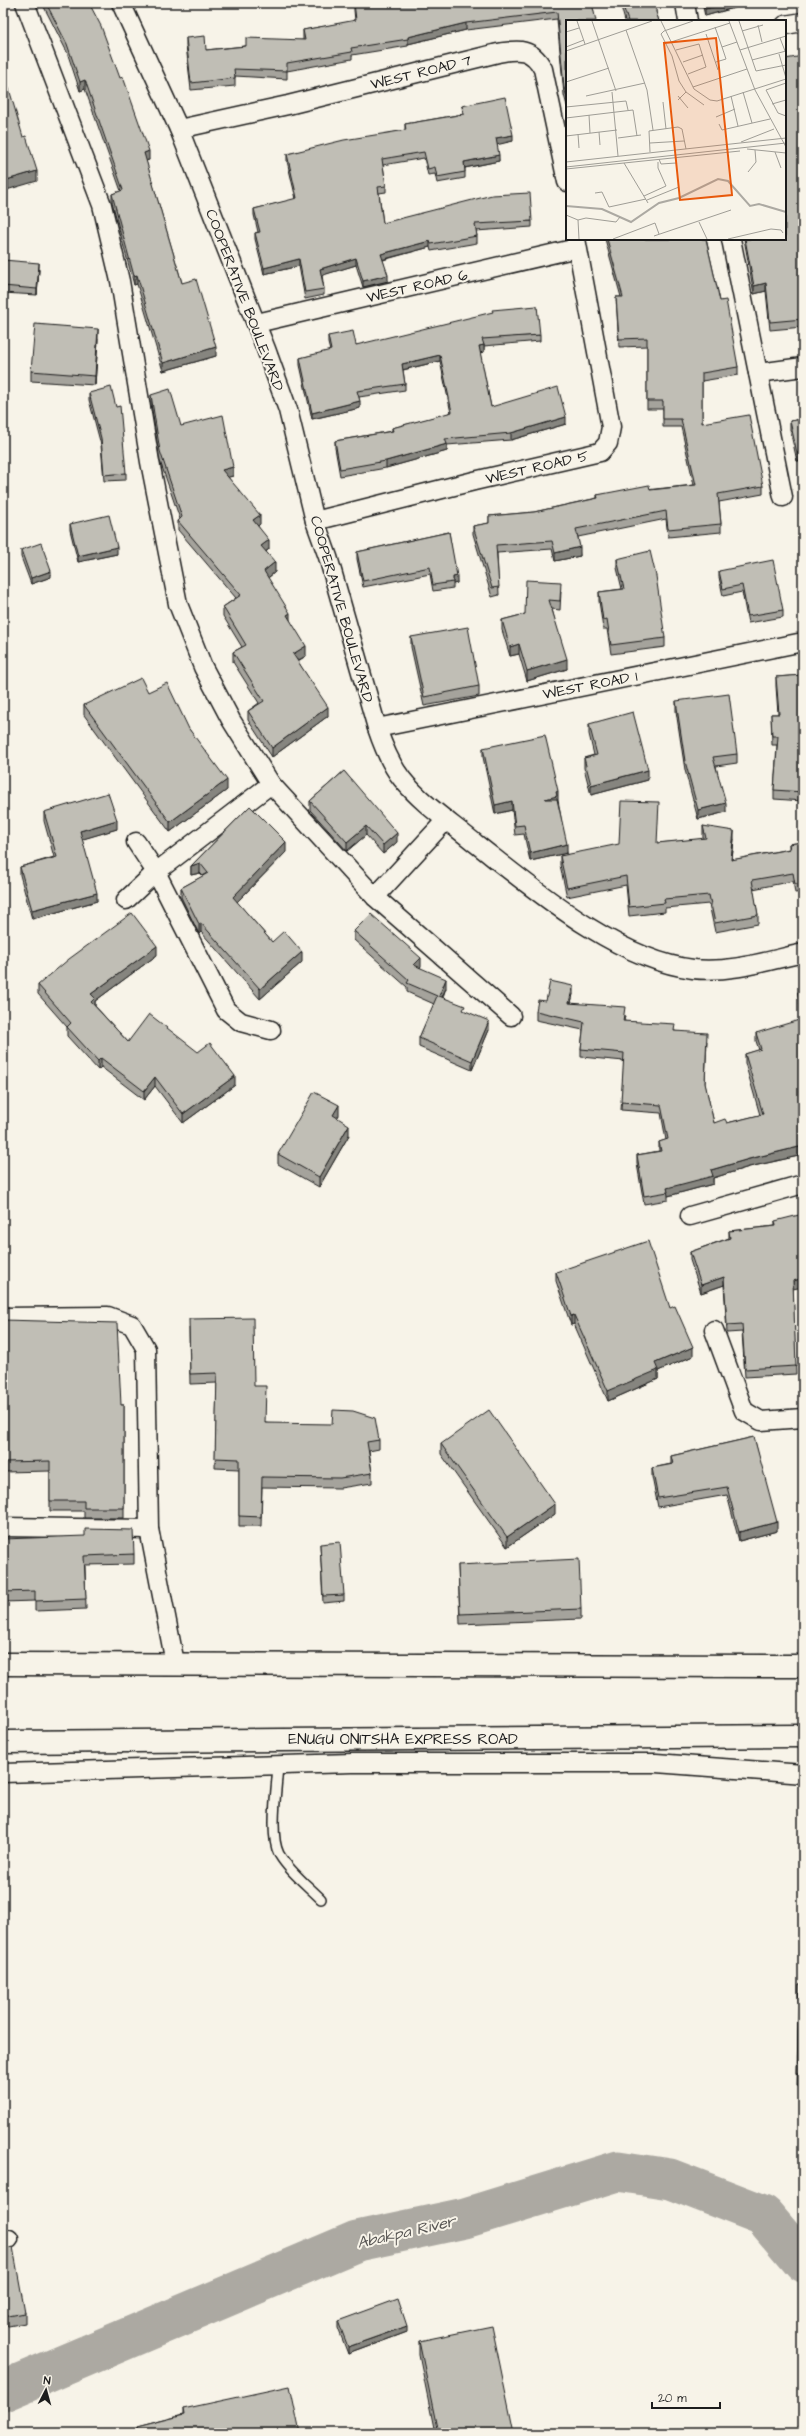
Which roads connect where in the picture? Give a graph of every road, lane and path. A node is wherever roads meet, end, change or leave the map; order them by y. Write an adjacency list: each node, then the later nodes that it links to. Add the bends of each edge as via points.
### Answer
1 (25, 3): 18 (street, via 102,205 120,281 150,462 178,604 203,667 231,720)
2 (121, 3): 7 (street, COOPERATIVE BOULEVARD)
3 (685, 3): 4 (street)
4 (688, 20)
5 (803, 22): 6 (street)
6 (786, 25)
7 (180, 129): 8 (street, WEST ROAD 7, via 498,53 521,51 538,58 543,69); 11 (street, COOPERATIVE BOULEVARD)
8 (566, 177)
9 (731, 240): 13 (street)
10 (576, 243): 11 (street, WEST ROAD 6); 15 (street, WEST ROAD 5, via 611,427 608,443 600,452)
11 (257, 323): 15 (street, COOPERATIVE BOULEVARD, via 288,410)
12 (803, 367): 13 (street)
13 (758, 373): 14 (street)
14 (783, 497)
15 (315, 521): 17 (street, COOPERATIVE BOULEVARD, via 328,557)
16 (803, 642): 17 (street, WEST ROAD 1)
17 (377, 728): 19 (street, COOPERATIVE BOULEVARD, via 385,749 402,779)
18 (271, 784): 21 (street); 22 (street)
19 (446, 820): 22 (street); 24 (street, COOPERATIVE BOULEVARD, via 536,891 607,938 666,964 693,969 725,970)
20 (136, 842): 21 (street)
21 (156, 872): 23 (street); 26 (street, via 226,1010 241,1022)
22 (375, 897): 25 (street)
23 (126, 900)
24 (803, 953)
25 (511, 1016)
26 (270, 1030)
27 (803, 1184): 28 (street)
28 (690, 1216)
29 (3, 1317): 33 (street, via 108,1316 132,1325 146,1349 147,1357)
30 (714, 1330): 31 (street, via 744,1411 761,1421)
31 (803, 1418)
32 (3, 1527): 33 (street)
33 (149, 1529): 34 (street)
34 (174, 1663): 35 (highway); 36 (highway)
35 (3, 1664)
36 (803, 1666)
37 (803, 1736): 38 (highway, ENUGU ONITSHA EXPRESS ROAD)
38 (3, 1742)
39 (278, 1765): 40 (street); 41 (street, via 656,1763); 42 (lane, via 275,1840 279,1853 289,1867)
40 (3, 1773)
41 (803, 1774)
42 (321, 1899)

